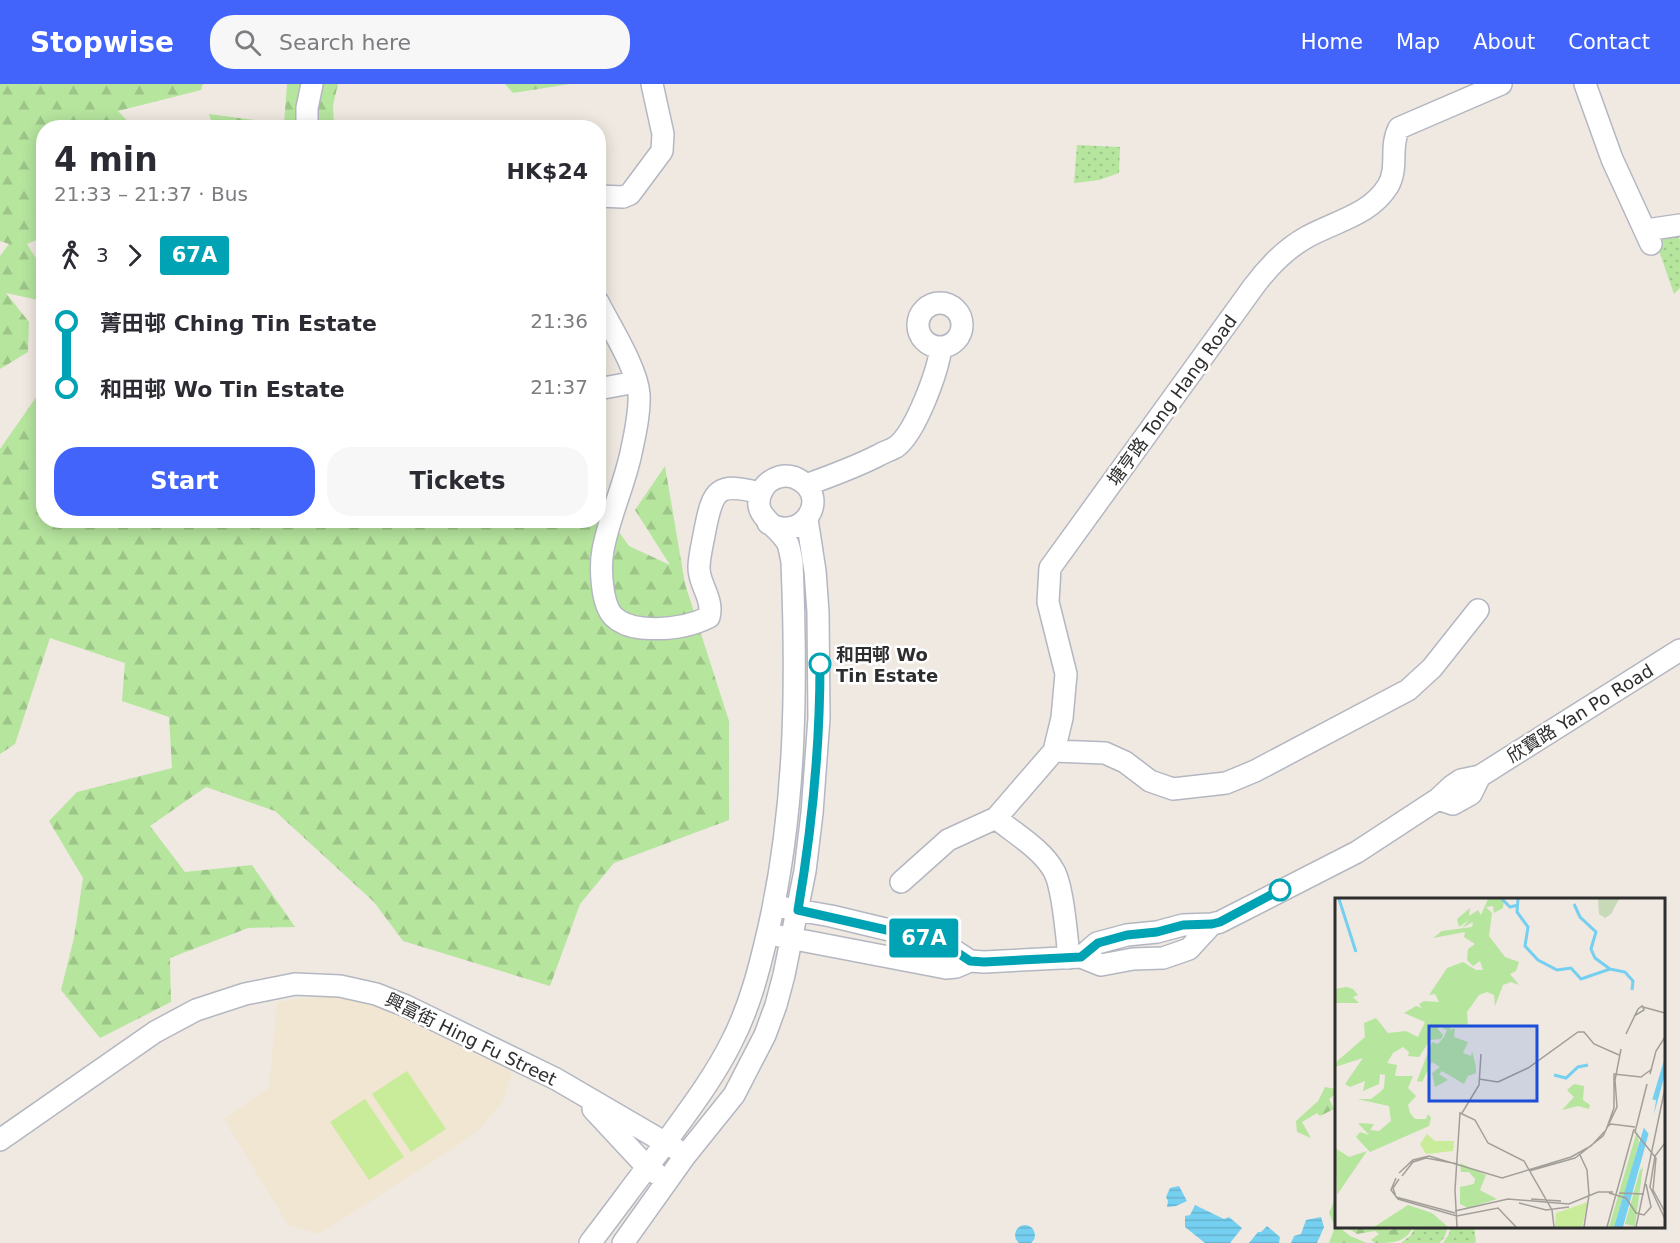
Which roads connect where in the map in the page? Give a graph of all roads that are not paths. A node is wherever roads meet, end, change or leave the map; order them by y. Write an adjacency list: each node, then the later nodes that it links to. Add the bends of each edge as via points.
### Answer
1 (312, 84): 5 (street)
2 (652, 84): 6 (street, via 663,134 662,151 630,194)
3 (1502, 84): 18 (street, 塘亨路 Tong Hang Road, via 1399,129 1393,139 1395,162 1389,184 1376,202 1308,237 1269,267 1050,568 1048,602 1066,674)
4 (1585, 84): 7 (street, via 1612,159 1648,237)
5 (307, 120)
6 (606, 196)
7 (1680, 225)
8 (606, 319): 10 (street)
9 (941, 347): 12 (street, via 919,413 896,447)
10 (636, 382): 11 (street); 13 (street, via 638,412 631,454 603,551 604,598 613,615 630,627 657,629 695,624 709,617 711,609 699,567 713,498 723,489)
11 (606, 389)
12 (806, 485): 13 (street, via 791,476 782,476 766,484); 14 (street, via 813,502)
13 (761, 493): 15 (street, via 759,508)
14 (807, 519): 15 (street, via 792,529); 22 (street, via 818,604 819,718 812,813)
15 (768, 523): 21 (street, via 788,544 795,627 789,810)
16 (1478, 609): 18 (street, via 1432,668 1408,690 1226,783 1173,789 1150,781 1105,753)
17 (1680, 650): 25 (street, 欣寶路 Yan Po Road, via 1480,776 1471,794 1453,804 1438,799 1350,856 1212,924 1189,949 1163,958 1101,965)
18 (1054, 751): 19 (street, 塘亨路 Tong Hang Road)
19 (996, 818): 20 (street, 塘亨路 Tong Hang Road, via 948,840); 25 (street, via 1041,855 1055,872)
20 (901, 882)
21 (774, 905): 22 (street); 23 (street)
22 (798, 910): 24 (street); 26 (street, via 931,940)
23 (767, 934): 24 (street, 欣寶路 Yan Po Road); 29 (street, via 748,1003 731,1043)
24 (792, 939): 26 (street, 欣寶路 Yan Po Road, via 946,968); 30 (street, via 765,1035 734,1095)
25 (1075, 958): 26 (street, 欣寶路 Yan Po Road)
26 (970, 961)
27 (578, 1093): 28 (street, 興富街 Hing Fu Street, via 516,1058 376,994 340,986 295,984 245,994 196,1010 155,1032); 29 (street, 興富街 Hing Fu Street); 31 (street, 興富街 Hing Fu Street)
28 (0, 1140)
29 (665, 1142): 30 (street, 興富街 Hing Fu Street); 31 (street)
30 (686, 1156): 32 (street)
31 (647, 1167): 32 (street, 興富街 Hing Fu Street); 33 (street)
32 (668, 1180): 34 (street)
33 (590, 1243)
34 (623, 1243)

